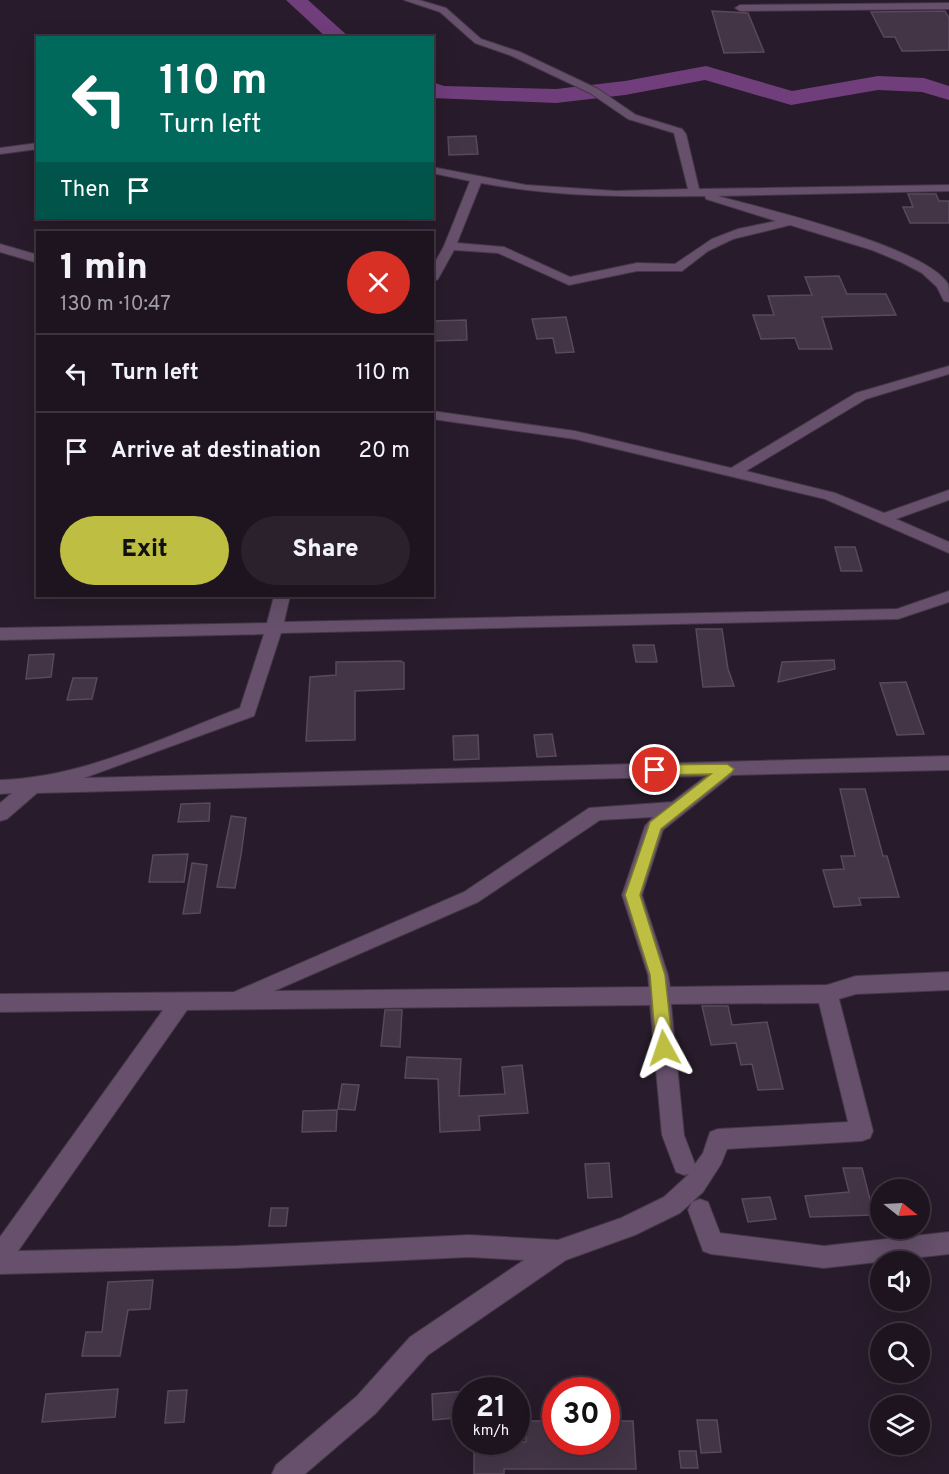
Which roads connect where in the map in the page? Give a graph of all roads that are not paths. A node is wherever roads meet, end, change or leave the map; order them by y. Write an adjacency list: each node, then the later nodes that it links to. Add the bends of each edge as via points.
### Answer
1 (409, 0): 9 (street, via 444,10 478,41 516,54 594,91 632,117 678,131)
2 (949, 6): 3 (street)
3 (740, 8)
4 (36, 146): 5 (street)
5 (0, 151)
6 (434, 170): 7 (street)
7 (480, 178): 9 (street, via 526,188 575,192); 11 (street)
8 (949, 188): 9 (street)
9 (694, 192): 10 (street)
10 (788, 222): 11 (street, via 736,231 698,250 678,268 637,267 569,281 500,250); 15 (street, via 905,259 926,270)
11 (450, 246): 14 (street)
12 (0, 248): 13 (street)
13 (36, 258)
14 (434, 275)
15 (949, 298)
16 (949, 370): 18 (street, via 861,396)
17 (434, 415): 18 (street, via 574,435)
18 (731, 474): 20 (street, via 830,496)
19 (949, 495): 20 (street)
20 (883, 519): 21 (street)
21 (949, 548)
22 (949, 596): 24 (street, via 898,614)
23 (282, 597): 24 (street)
24 (274, 628): 25 (street); 29 (street, via 248,712 115,762)
25 (0, 634)
26 (949, 763): 27 (street)
27 (727, 769): 29 (street); 30 (street)
28 (0, 787): 29 (street)
29 (32, 787): 31 (street)
30 (676, 809): 34 (street, via 655,826 632,895 658,975); 35 (street, via 596,813 471,897)
31 (0, 814)
32 (949, 981): 33 (street, via 856,986)
33 (827, 994): 34 (street); 41 (street, via 862,1131 718,1138 713,1157 695,1184 672,1205 627,1227)
34 (660, 995): 35 (street); 38 (street, via 673,1135)
35 (232, 1000): 36 (street)
36 (181, 1001): 37 (street); 42 (street)
37 (0, 1003)
38 (684, 1165)
39 (700, 1210): 40 (street, via 711,1243 824,1257)
40 (949, 1243)
41 (558, 1251): 43 (street, via 469,1246); 44 (street, via 419,1346 366,1405)
42 (0, 1257)
43 (0, 1263)
44 (285, 1474)

